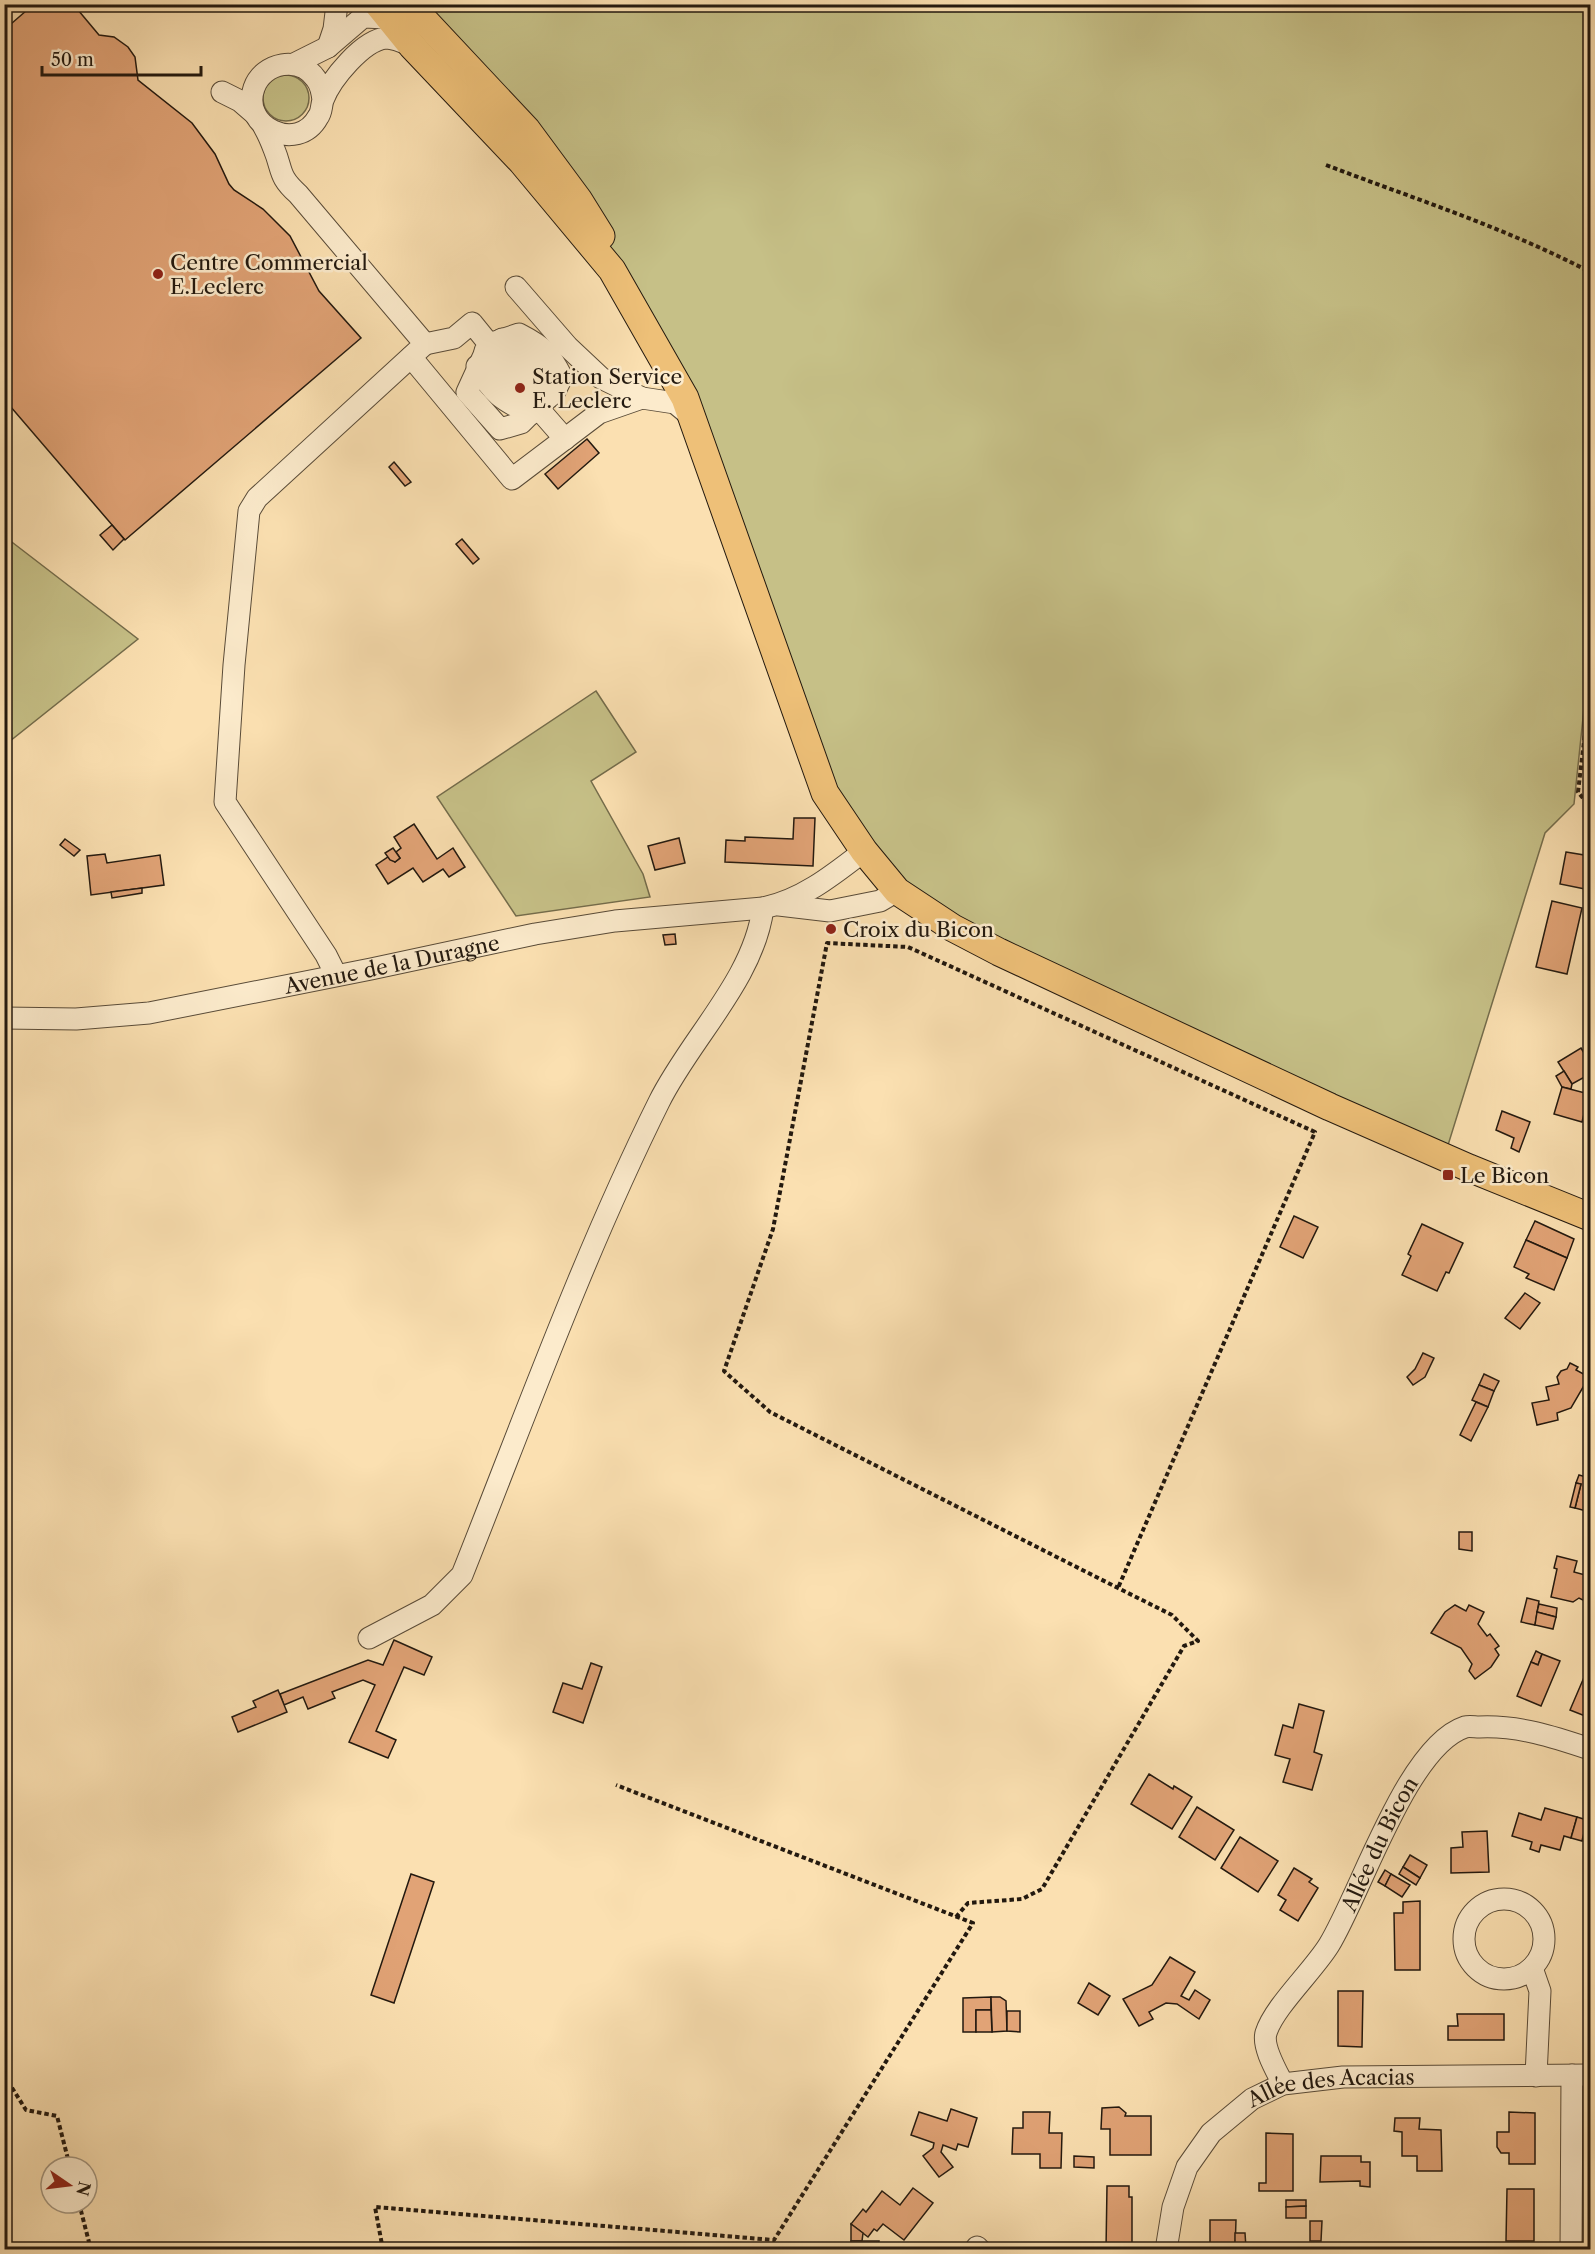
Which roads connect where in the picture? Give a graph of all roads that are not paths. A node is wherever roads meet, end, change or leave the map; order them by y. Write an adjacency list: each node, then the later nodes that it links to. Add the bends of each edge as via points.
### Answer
1 (338, 4): 3 (street)
2 (393, 13): 3 (street, via 363,16); 6 (street, via 337,73); 13 (main road, via 412,46 522,162 612,270); 13 (main road, via 527,130 578,199 650,317)
3 (328, 47): 4 (street)
4 (294, 64): 5 (street, via 265,71); 6 (street, via 315,77)
5 (253, 88): 7 (street, via 252,106); 7 (street, via 234,95 222,92 240,101)
6 (323, 100): 8 (street, via 318,118)
7 (260, 121): 8 (street, via 274,133); 9 (street)
8 (295, 134): 9 (street, via 286,151)
9 (287, 184): 11 (street)
10 (516, 287): 14 (street, via 601,378)
11 (418, 350): 12 (street, via 454,338 472,323); 17 (street, via 512,479); 21 (street, via 257,498 249,511 225,802)
12 (491, 353): 15 (street, via 530,380); 15 (street, via 488,386 506,403); 15 (street, via 541,345 553,360 562,377 554,393)
13 (680, 388): 16 (main road)
14 (642, 398): 16 (street, via 675,403); 17 (street, via 599,413)
15 (535, 410): 17 (street)
16 (692, 417): 18 (main road, via 825,793)
17 (564, 439)
18 (864, 851): 19 (main road); 20 (street, Avenue de la Duragne, via 824,883)
19 (897, 891): 20 (street, Avenue de la Duragne, via 880,901 830,911); 23 (main road, via 953,928 1020,962 1444,1158)
20 (771, 906): 21 (street, Avenue de la Duragne, via 626,920 535,934); 24 (street, via 739,973 660,1099 606,1213 462,1575 432,1605)
21 (336, 975): 22 (street, Avenue de la Duragne, via 149,1013 76,1019)
22 (4, 1018)
23 (1590, 1216)
24 (369, 1638)
25 (1590, 1749): 29 (street, Allée du Bicon, via 1522,1729 1466,1727 1443,1741 1419,1767 1330,1944 1273,2018 1265,2036)
26 (1532, 1968): 28 (street, via 1540,1992)
27 (1581, 2075): 28 (street, Allée des Acacias); 31 (street)
28 (1536, 2076): 29 (street, Allée des Acacias, via 1343,2077)
29 (1283, 2084): 30 (street, Allée des Acacias, via 1252,2099 1210,2133 1187,2167 1173,2207)
30 (1166, 2250)
31 (1571, 2250)

